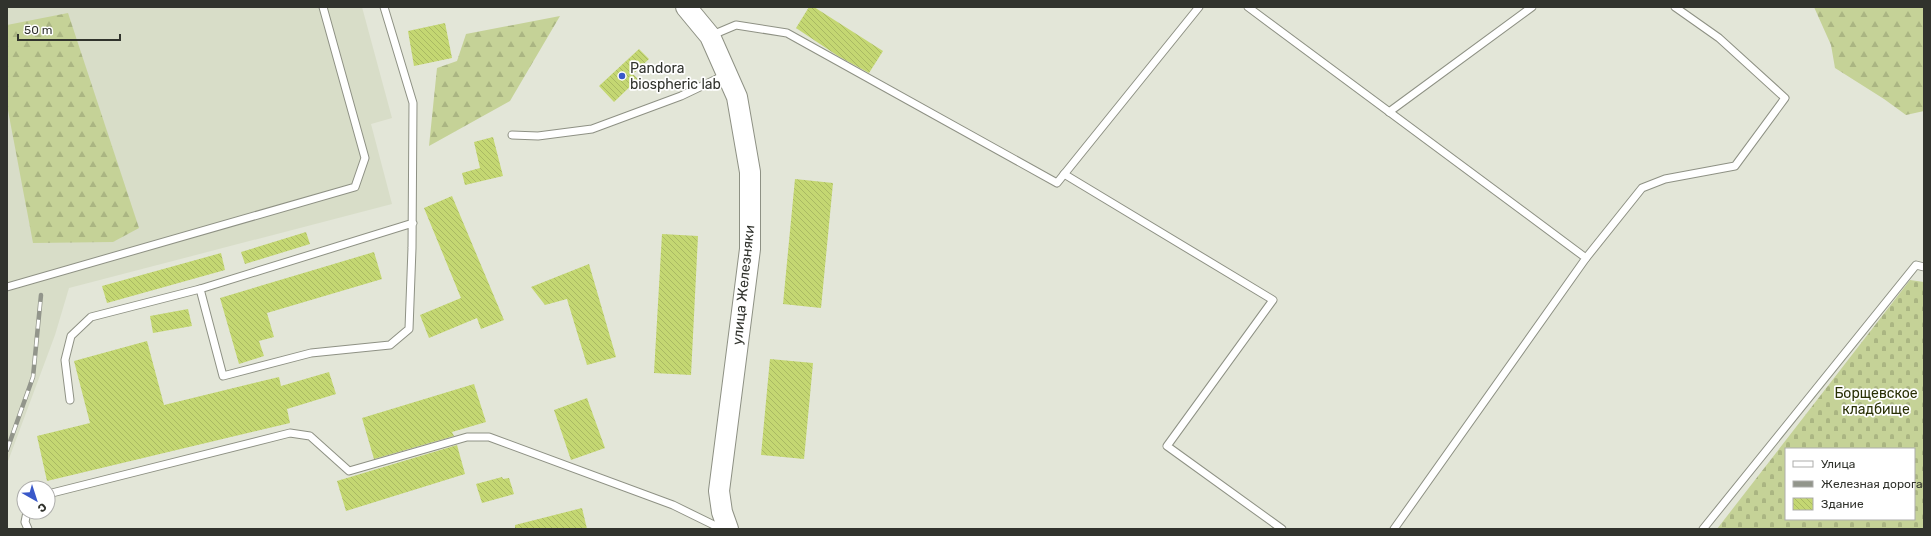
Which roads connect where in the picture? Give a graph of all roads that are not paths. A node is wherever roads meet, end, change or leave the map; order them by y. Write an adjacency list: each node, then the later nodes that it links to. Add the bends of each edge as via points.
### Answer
1 (323, 7): 16 (lane, via 365,158 355,187)
2 (384, 7): 13 (lane, via 413,103)
3 (686, 7): 8 (street, улица Железняки)
4 (1198, 7): 12 (lane)
5 (1248, 7): 10 (lane)
6 (1532, 7): 10 (lane)
7 (1675, 7): 14 (lane, via 1719,38 1785,98 1735,166 1665,179 1642,188)
8 (710, 36): 9 (street, улица Железняки); 12 (lane, via 736,25 787,33 1056,183)
9 (727, 74): 11 (lane, via 681,96 592,129 538,136); 21 (street, улица Железняки, via 737,97 750,172 750,249 719,491)
10 (1389, 112): 14 (lane)
11 (512, 135)
12 (1064, 174): 22 (lane, via 1274,300 1166,446)
13 (413, 223): 17 (lane); 17 (lane, via 409,329 390,345 311,352 223,376)
14 (1586, 258): 23 (lane)
15 (1924, 267): 24 (lane, via 1916,265)
16 (7, 287)
17 (200, 289): 18 (lane, via 91,317 71,336 66,354)
18 (70, 400)
19 (56, 492): 20 (lane, via 290,433 310,436 349,470 467,437 489,437 673,505)
20 (722, 529)
21 (728, 529)
22 (1282, 529)
23 (1394, 529)
24 (1703, 529)

